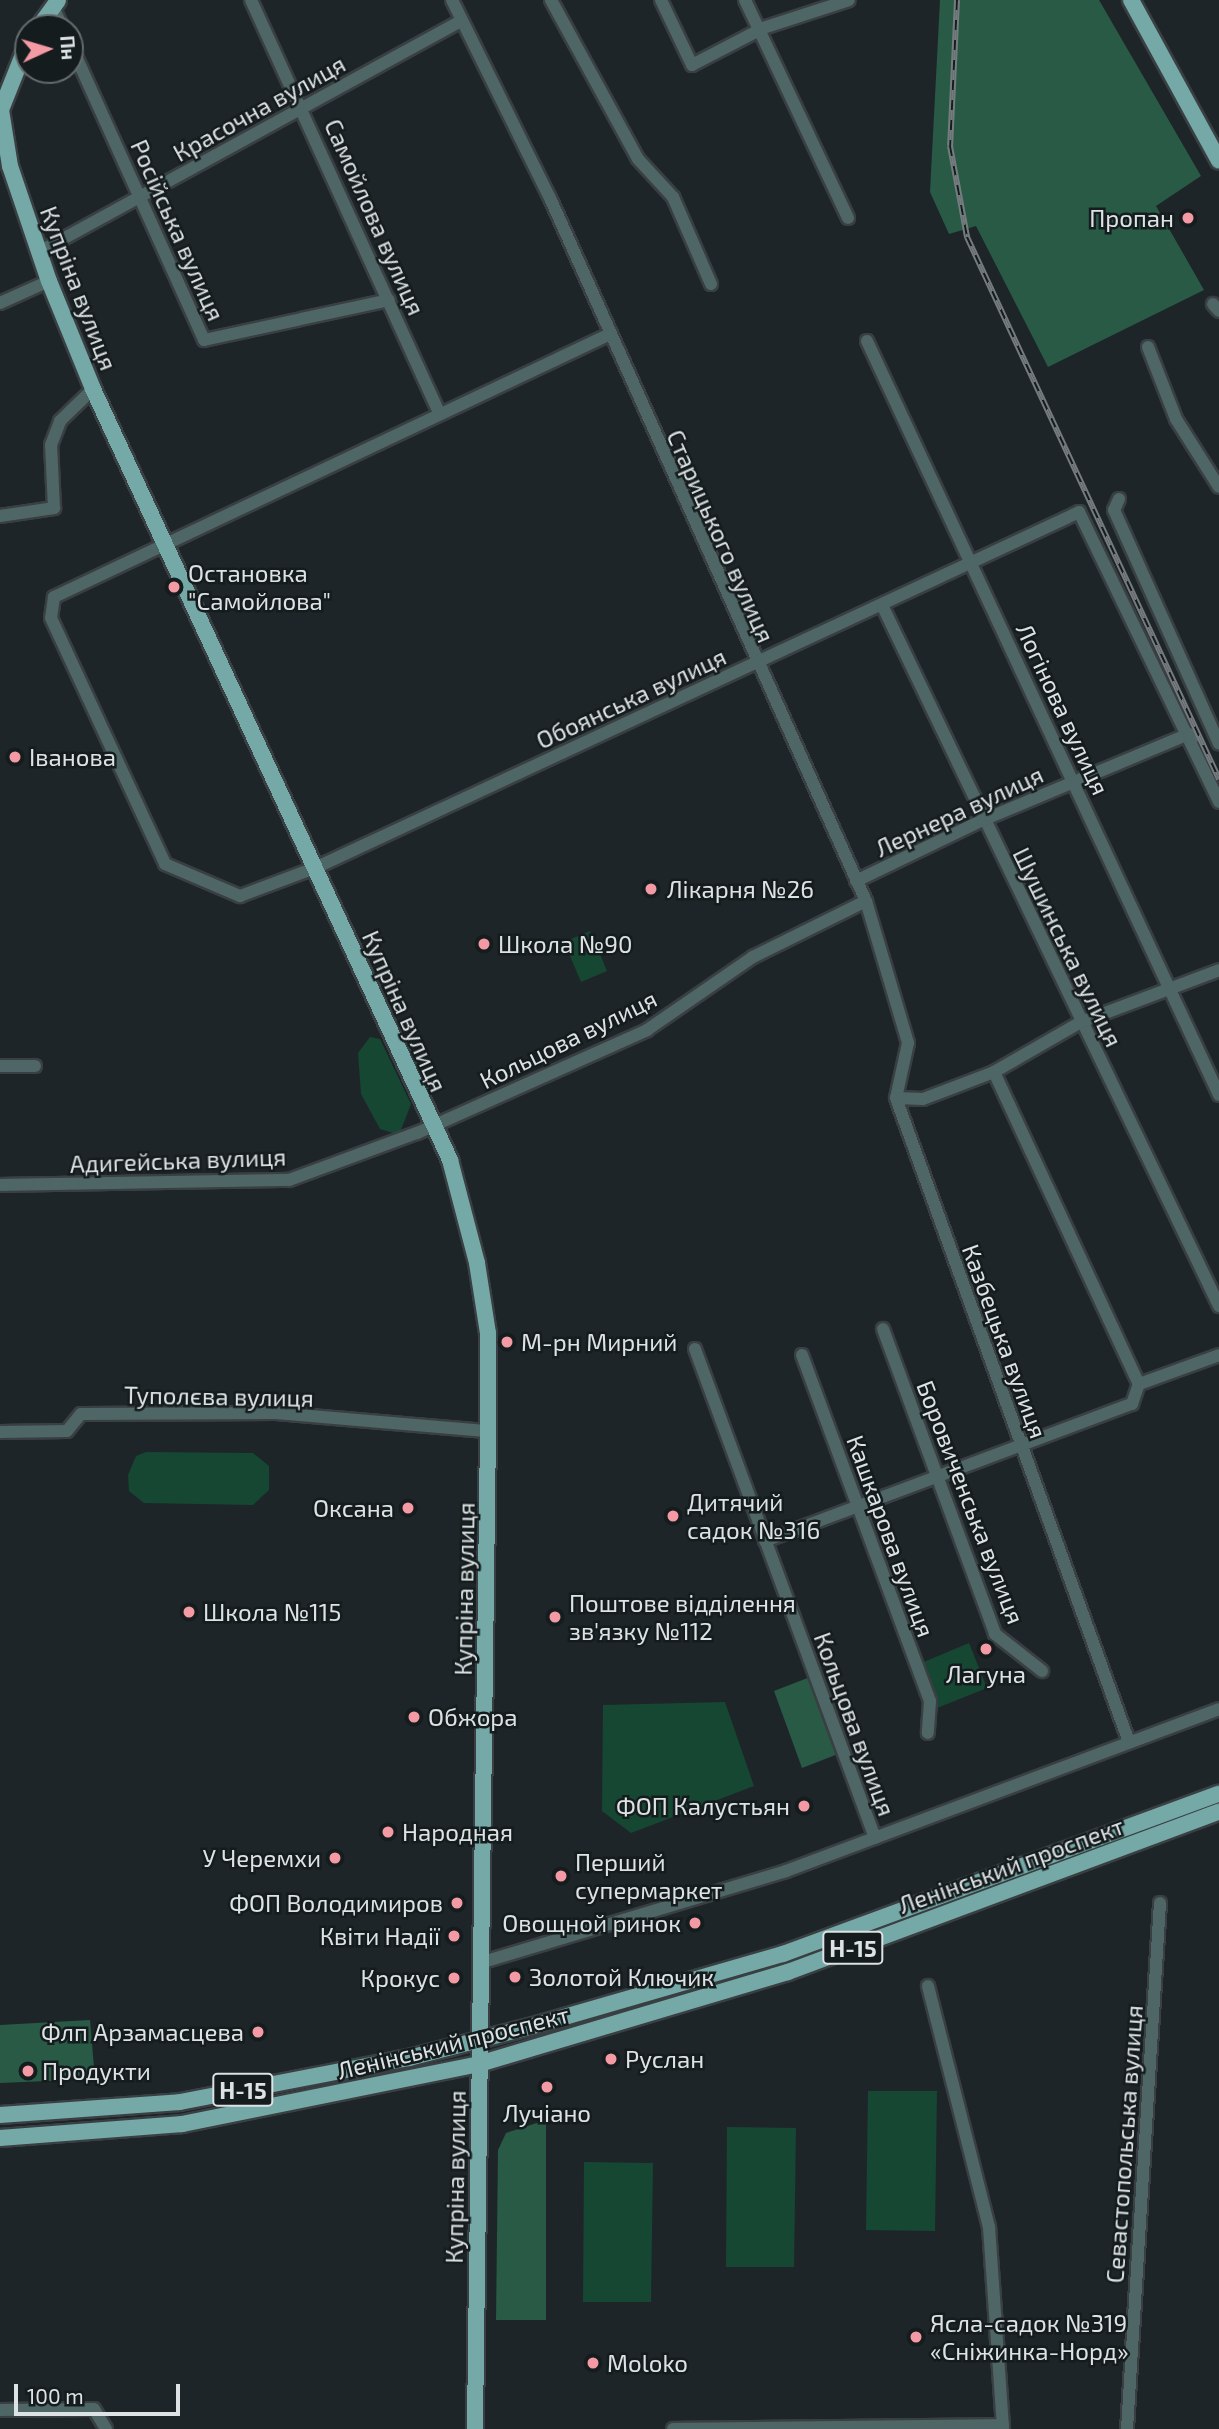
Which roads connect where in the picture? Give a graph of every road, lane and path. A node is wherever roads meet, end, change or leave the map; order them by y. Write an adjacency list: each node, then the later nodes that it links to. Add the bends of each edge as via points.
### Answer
1 (250, 0): 12 (street, Самойлова вулиця)
2 (452, 0): 8 (street, Старицького вулиця)
3 (551, 0): 18 (street, via 638,159 673,197)
4 (661, 0): 9 (street, via 692,65)
5 (745, 0): 9 (street)
6 (849, 0): 9 (street)
7 (1131, 0): 13 (main road)
8 (462, 20): 12 (street, Красочна вулиця); 21 (street, Старицького вулиця, via 550,198)
9 (763, 28): 15 (street)
10 (84, 74): 14 (street, Російська вулиця)
11 (14, 77): 16 (main road, Купріна вулиця, via 1,110 10,166)
12 (303, 107): 14 (street, Красочна вулиця); 19 (street, Самойлова вулиця)
13 (1219, 161)
14 (141, 198): 16 (street, Красочна вулиця); 19 (street, Російська вулиця, via 204,340)
15 (848, 219)
16 (39, 252): 17 (main road, Купріна вулиця)
17 (49, 281): 20 (street); 24 (main road, Купріна вулиця)
18 (711, 284)
19 (388, 300): 25 (street, Самойлова вулиця)
20 (0, 303)
21 (608, 335): 25 (street); 32 (street, Старицького вулиця)
22 (867, 341): 30 (street, Логінова вулиця)
23 (1148, 347): 26 (street, via 1176,419)
24 (93, 389): 28 (street, via 60,421 51,445 54,508); 29 (main road, Купріна вулиця)
25 (440, 414): 29 (street)
26 (1219, 487)
27 (1119, 499): 33 (street, via 1114,510)
28 (0, 516)
29 (164, 543): 39 (main road, Купріна вулиця); 39 (street, via 54,597 51,618 159,852 165,864 240,895)
30 (970, 564): 31 (street, Обоянська вулиця); 34 (street, Обоянська вулиця, via 1079,512); 36 (street, Логінова вулиця)
31 (882, 605): 32 (street, Обоянська вулиця); 38 (street, Шушинська вулиця)
32 (755, 664): 39 (street, Обоянська вулиця); 40 (street, Старицького вулиця)
33 (1215, 727): 35 (street)
34 (1190, 737): 36 (street, Лернера вулиця); 37 (street)
35 (1219, 744)
36 (1075, 782): 38 (street, Лернера вулиця); 43 (street, Логінова вулиця)
37 (1219, 802)
38 (983, 820): 40 (street, Лернера вулиця); 44 (street, Шушинська вулиця)
39 (315, 868): 50 (main road, Купріна вулиця)
40 (856, 881): 41 (street, Старицького вулиця)
41 (866, 901): 49 (street, Старицького вулиця, via 908,1043); 50 (street, Кольцова вулиця, via 753,957 646,1030)
42 (1219, 970): 43 (street)
43 (1170, 988): 44 (street); 48 (street, Логінова вулиця)
44 (1081, 1022): 47 (street); 52 (street, Шушинська вулиця)
45 (0, 1066): 46 (street)
46 (36, 1066)
47 (994, 1072): 49 (street, via 923,1099); 57 (street)
48 (1219, 1095)
49 (896, 1098): 60 (street, Казбецька вулиця)
50 (432, 1126): 51 (street, Адигейська вулиця, via 289,1180); 58 (main road, Купріна вулиця, via 460,1191 477,1263 488,1333)
51 (0, 1185)
52 (1219, 1306)
53 (883, 1329): 61 (street, Боровиченська вулиця)
54 (695, 1349): 63 (street, Кольцова вулиця)
55 (1219, 1355): 57 (street)
56 (802, 1356): 62 (street, Кашкарова вулиця)
57 (1139, 1384): 60 (street, via 1132,1404)
58 (488, 1431): 59 (street, Туполєва вулиця, via 276,1413 81,1414 66,1431); 72 (main road, Купріна вулиця)
59 (0, 1432)
60 (1018, 1443): 61 (street); 67 (street, Казбецька вулиця)
61 (936, 1474): 62 (street); 64 (street, Боровиченська вулиця, via 995,1634)
62 (857, 1504): 63 (street); 66 (street, Кашкарова вулиця, via 930,1701)
63 (765, 1541): 70 (street, Кольцова вулиця)
64 (1042, 1671)
65 (1219, 1709): 67 (street)
66 (928, 1732)
67 (1129, 1742): 70 (street)
68 (1219, 1794): 74 (main road, Ленінський проспект / Н-15, via 783,1954)
69 (1219, 1812): 75 (main road, Ленінський проспект / Н-15, via 788,1972)
70 (875, 1838): 72 (street, via 548,1947)
71 (1160, 1903): 85 (street, Севастопольська вулиця)
72 (483, 1962): 74 (main road, Купріна вулиця)
73 (928, 1986): 80 (street, via 989,2227)
74 (481, 2038): 75 (main road, Купріна вулиця); 76 (main road, Ленінський проспект / Н-15, via 180,2102)
75 (479, 2064): 77 (main road, Ленінський проспект / Н-15, via 182,2124); 83 (main road, Купріна вулиця)
76 (0, 2115)
77 (0, 2138)
78 (0, 2410): 82 (street, via 94,2409)
79 (862, 2427): 80 (street); 81 (street)
80 (1003, 2427)
81 (744, 2428): 84 (street)
82 (106, 2429)
83 (475, 2429)
84 (673, 2429)
85 (1128, 2429)

